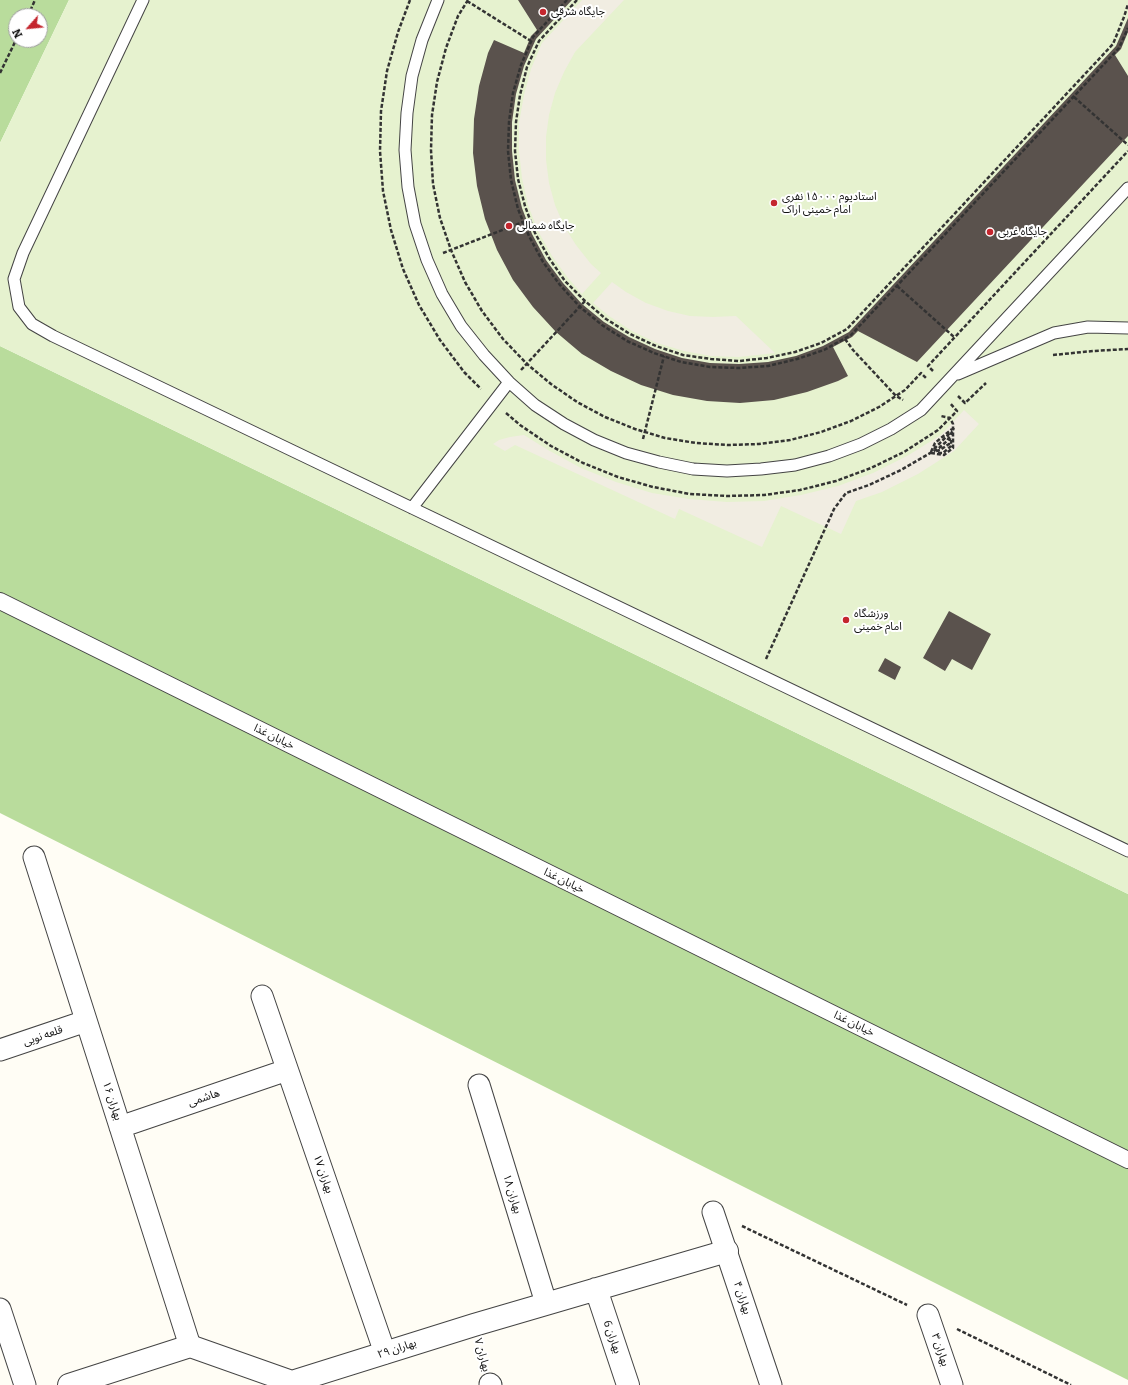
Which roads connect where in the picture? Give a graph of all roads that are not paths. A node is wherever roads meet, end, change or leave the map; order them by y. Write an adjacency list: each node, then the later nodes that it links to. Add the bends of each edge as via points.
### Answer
1 (143, 0): 7 (lane, via 23,253 14,279 19,307 32,324 53,336)
2 (438, 0): 6 (lane, via 422,40 412,76 407,113 408,187 415,224 442,294 461,326)
3 (1128, 188): 5 (lane)
4 (1128, 328): 5 (lane, via 1088,327 1054,333)
5 (953, 376): 6 (lane, via 921,410 861,444 802,463 761,470 727,471 693,469 659,462 626,453 594,440 564,424)
6 (509, 382): 7 (lane)
7 (412, 508): 9 (lane)
8 (0, 601): 17 (street, خیابان غذا)
9 (1128, 851)
10 (34, 856): 12 (street, بهاران ۱۶)
11 (262, 996): 14 (street, بهاران ۱۷)
12 (86, 1021): 13 (street, قلعه نویی); 16 (street, بهاران ۱۶)
13 (0, 1050)
14 (287, 1070): 16 (street, هاشمی); 25 (street, بهاران ۱۷)
15 (479, 1085): 21 (street, بهاران ۱۸)
16 (120, 1127): 24 (street, بهاران ۱۶)
17 (1128, 1160)
18 (713, 1212): 19 (street, بهاران ۴)
19 (727, 1251): 20 (street, بهاران ۲۹); 31 (street, بهاران ۴)
20 (596, 1289): 21 (street, بهاران ۲۹); 30 (street, بهاران 6)
21 (546, 1303): 25 (street, بهاران ۲۹)
22 (0, 1308): 28 (street)
23 (928, 1315): 32 (street, بهاران ۳)
24 (190, 1346): 26 (street); 27 (street, بهاران ۲۹)
25 (385, 1353): 27 (street, بهاران ۲۹)
26 (110, 1379): 29 (street)
27 (292, 1383)
28 (25, 1385)
29 (69, 1385)
30 (628, 1385)
31 (771, 1385)
32 (952, 1385)

